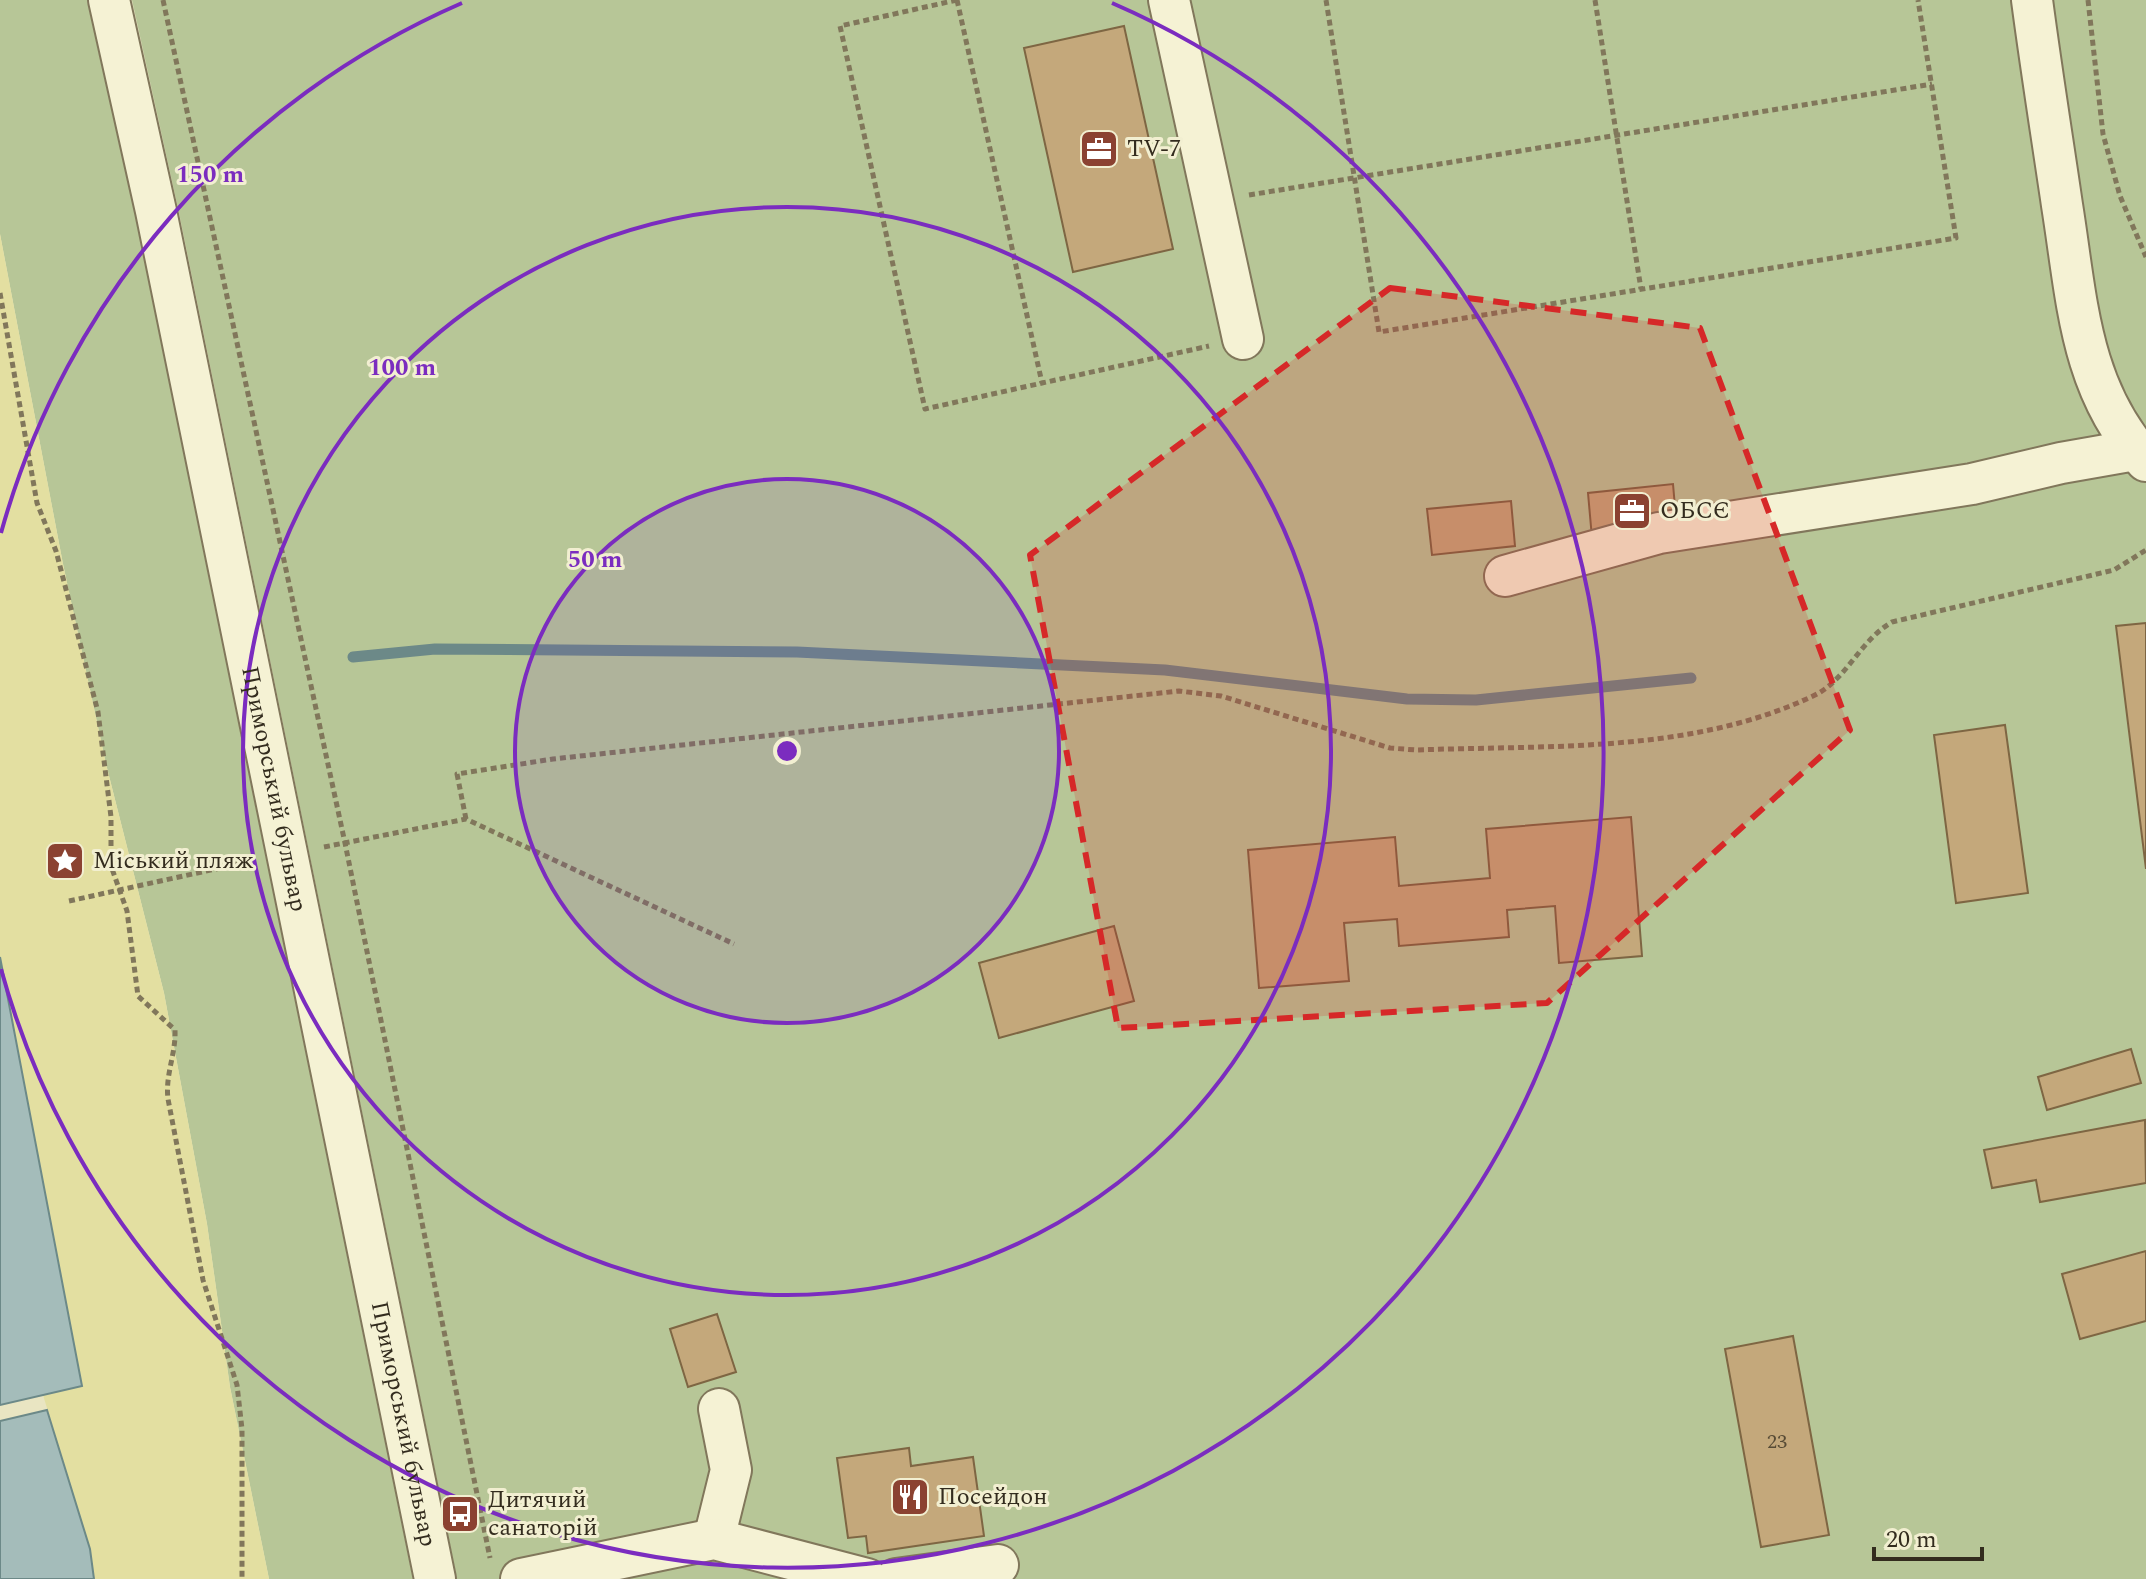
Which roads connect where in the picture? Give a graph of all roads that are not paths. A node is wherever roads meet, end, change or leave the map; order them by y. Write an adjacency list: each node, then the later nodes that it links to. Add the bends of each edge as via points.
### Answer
1 (109, 0): 11 (street, Приморський бульвар)
2 (1169, 0): 4 (street)
3 (2032, 0): 5 (street, via 2078,320 2100,388)
4 (1243, 339)
5 (2141, 456): 6 (street, via 2061,463 1972,484 1659,533)
6 (1505, 576)
7 (719, 1409): 8 (street, via 731,1470)
8 (714, 1539): 10 (street); 12 (street)
9 (998, 1565): 13 (street)
10 (506, 1571)
11 (435, 1579)
12 (867, 1579)
13 (896, 1579)

